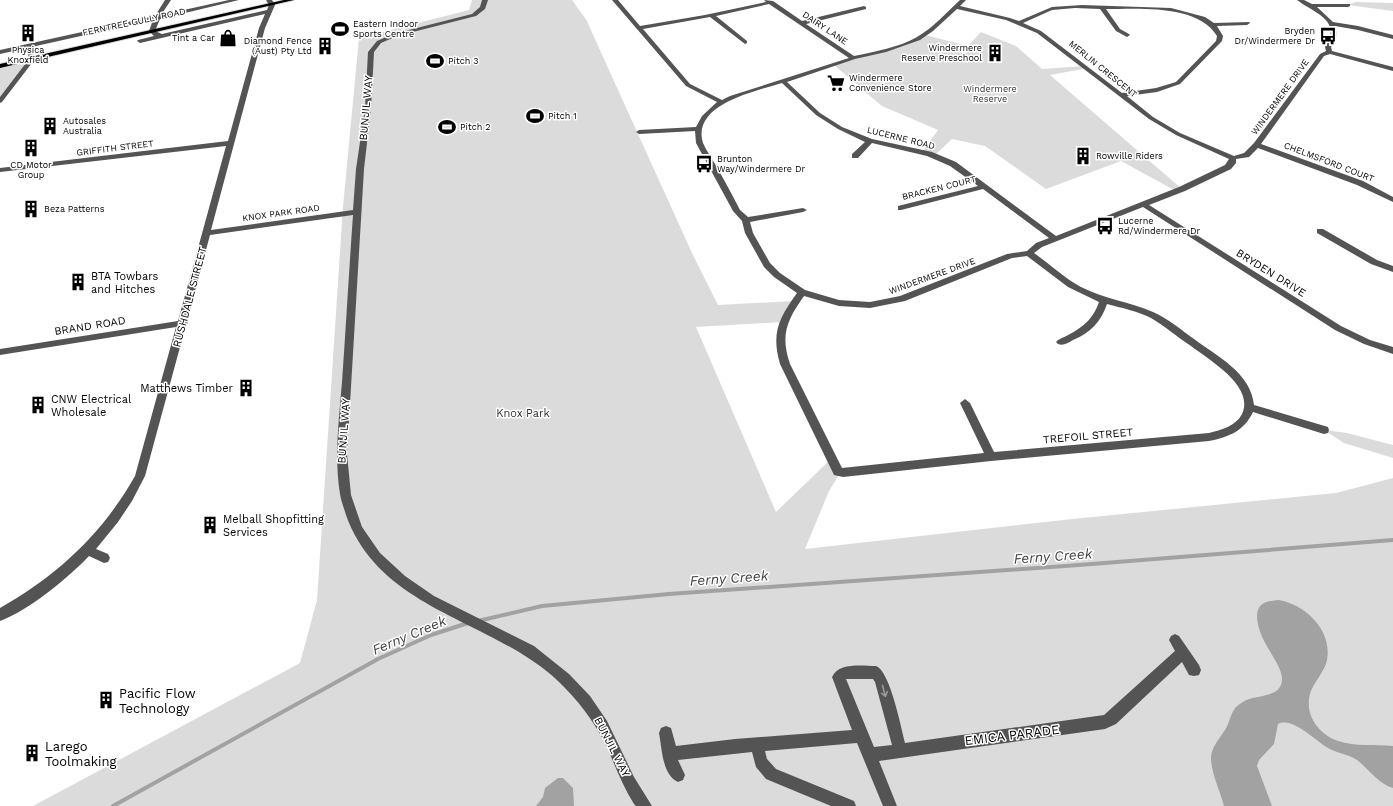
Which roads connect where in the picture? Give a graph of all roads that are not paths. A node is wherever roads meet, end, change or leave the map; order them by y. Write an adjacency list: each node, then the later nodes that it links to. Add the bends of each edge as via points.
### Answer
1 (168, 0): 19 (street)
2 (236, 0): 19 (street, FERNTREE GULLY ROAD)
3 (290, 0): 10 (main road, FERNTREE GULLY ROAD)
4 (485, 0): 58 (street, BUNJIL WAY, via 483,8 474,14 395,35 379,42 372,49)
5 (615, 0): 27 (street)
6 (963, 0): 13 (street)
7 (1146, 0): 16 (street)
8 (1300, 0): 12 (street)
9 (769, 1): 18 (street); 21 (street, DAIRY LANE)
10 (271, 2): 17 (street, RUSHDALE STREET); 28 (main road, FERNTREE GULLY ROAD)
11 (1348, 4): 12 (street)
12 (1312, 6): 25 (street)
13 (956, 7): 22 (street, MERLIN CRESCENT); 37 (street, via 918,39 878,53)
14 (1102, 7): 16 (street); 22 (street, via 1054,8); 29 (street, via 1118,30)
15 (864, 8): 21 (street)
16 (1153, 8): 26 (street, via 1186,13)
17 (270, 11): 20 (street, FERNTREE GULLY ROAD); 24 (street, RUSHDALE STREET)
18 (712, 16): 27 (street); 33 (street)
19 (156, 18): 28 (street); 34 (street, FERNTREE GULLY ROAD)
20 (223, 22): 24 (street); 30 (street, FERNTREE GULLY ROAD)
21 (801, 23): 37 (street, DAIRY LANE)
22 (1020, 23): 42 (street, MERLIN CRESCENT, via 1051,40)
23 (1247, 23): 26 (street)
24 (257, 24): 48 (street, RUSHDALE STREET)
25 (1332, 24): 31 (street); 35 (street, WINDERMERE DRIVE, via 1335,35 1328,47)
26 (1213, 25): 42 (street, via 1220,34 1219,41 1182,80 1163,89)
27 (639, 28): 44 (street, via 688,84 700,93)
28 (152, 29): 30 (street, FERNTREE GULLY ROAD, via 156,35); 36 (main road, FERNTREE GULLY ROAD)
29 (1127, 35)
30 (163, 36): 32 (street, FERNTREE GULLY ROAD)
31 (1393, 37)
32 (140, 41)
33 (745, 42)
34 (0, 52)
35 (1329, 52): 40 (street); 49 (street, WINDERMERE DRIVE, via 1322,55)
36 (31, 56): 38 (main road, FERNTREE GULLY ROAD); 39 (main road, FERNTREE GULLY ROAD); 43 (street)
37 (853, 58): 41 (street)
38 (0, 60)
39 (0, 66)
40 (1393, 69)
41 (783, 81): 44 (street, via 744,92); 47 (street, LUCERNE ROAD, via 822,117)
42 (1121, 95): 51 (street, MERLIN CRESCENT, via 1164,127)
43 (0, 101)
44 (721, 102): 45 (street, via 707,114)
45 (698, 129): 46 (street); 59 (street, WINDERMERE DRIVE, via 702,146 738,213)
46 (639, 132)
47 (870, 141): 50 (street); 53 (street, LUCERNE ROAD, via 943,159)
48 (231, 143): 52 (street, GRIFFITH STREET); 61 (street, RUSHDALE STREET)
49 (1257, 145): 51 (street, WINDERMERE DRIVE, via 1246,155); 54 (street, CHELMSFORD COURT, via 1360,183)
50 (855, 156)
51 (1233, 158): 55 (street, WINDERMERE DRIVE, via 1230,165 1214,174)
52 (0, 170)
53 (983, 187): 56 (street, BRACKEN COURT); 62 (street, LUCERNE ROAD)
54 (1393, 200)
55 (1143, 204): 62 (street, WINDERMERE DRIVE); 69 (street, BRYDEN DRIVE, via 1338,328)
56 (900, 208)
57 (803, 210): 59 (street)
58 (358, 212): 61 (street, KNOX PARK ROAD); 86 (street, BUNJIL WAY, via 342,454 343,485 355,525 373,553 411,589 543,659 600,720 634,792)
59 (746, 220): 65 (street, WINDERMERE DRIVE, via 747,230 770,269)
60 (1320, 231): 64 (street, via 1374,262)
61 (207, 233): 67 (street, RUSHDALE STREET)
62 (1055, 239): 63 (street, WINDERMERE DRIVE, via 1036,246)
63 (1029, 253): 65 (street, WINDERMERE DRIVE, via 1010,256 891,302 850,304); 66 (street, via 1079,290)
64 (1393, 269)
65 (802, 292): 74 (street, TREFOIL STREET, via 783,319 780,332 781,350 785,364 838,472)
66 (1104, 301): 68 (street, via 1101,312 1092,325); 72 (street, via 1137,309 1168,324 1231,371 1244,389)
67 (183, 323): 70 (street, BRAND ROAD); 75 (street, RUSHDALE STREET, via 140,476 124,505)
68 (1061, 342)
69 (1393, 351)
70 (0, 352)
71 (965, 403): 74 (street)
72 (1250, 407): 73 (street); 74 (street, TREFOIL STREET, via 1249,413 1237,428 1219,435)
73 (1324, 430)
74 (991, 457)
75 (87, 550): 76 (street); 77 (street, RUSHDALE STREET, via 47,584)
76 (104, 558)
77 (0, 615)
78 (1194, 670): 82 (street, EMICA PARADE, via 1179,646 1135,698 1105,722)
79 (666, 733): 83 (street)
80 (861, 736): 81 (street); 82 (street, one-way to 82, via 839,681 839,677 844,673 872,672 880,675); 84 (street)
81 (757, 744): 83 (street); 87 (street, via 762,762 771,774)
82 (900, 749): 84 (street, EMICA PARADE)
83 (671, 754): 85 (street, via 673,768)
84 (870, 755): 88 (street)
85 (678, 776)
86 (645, 806)
87 (848, 806)
88 (890, 806)

